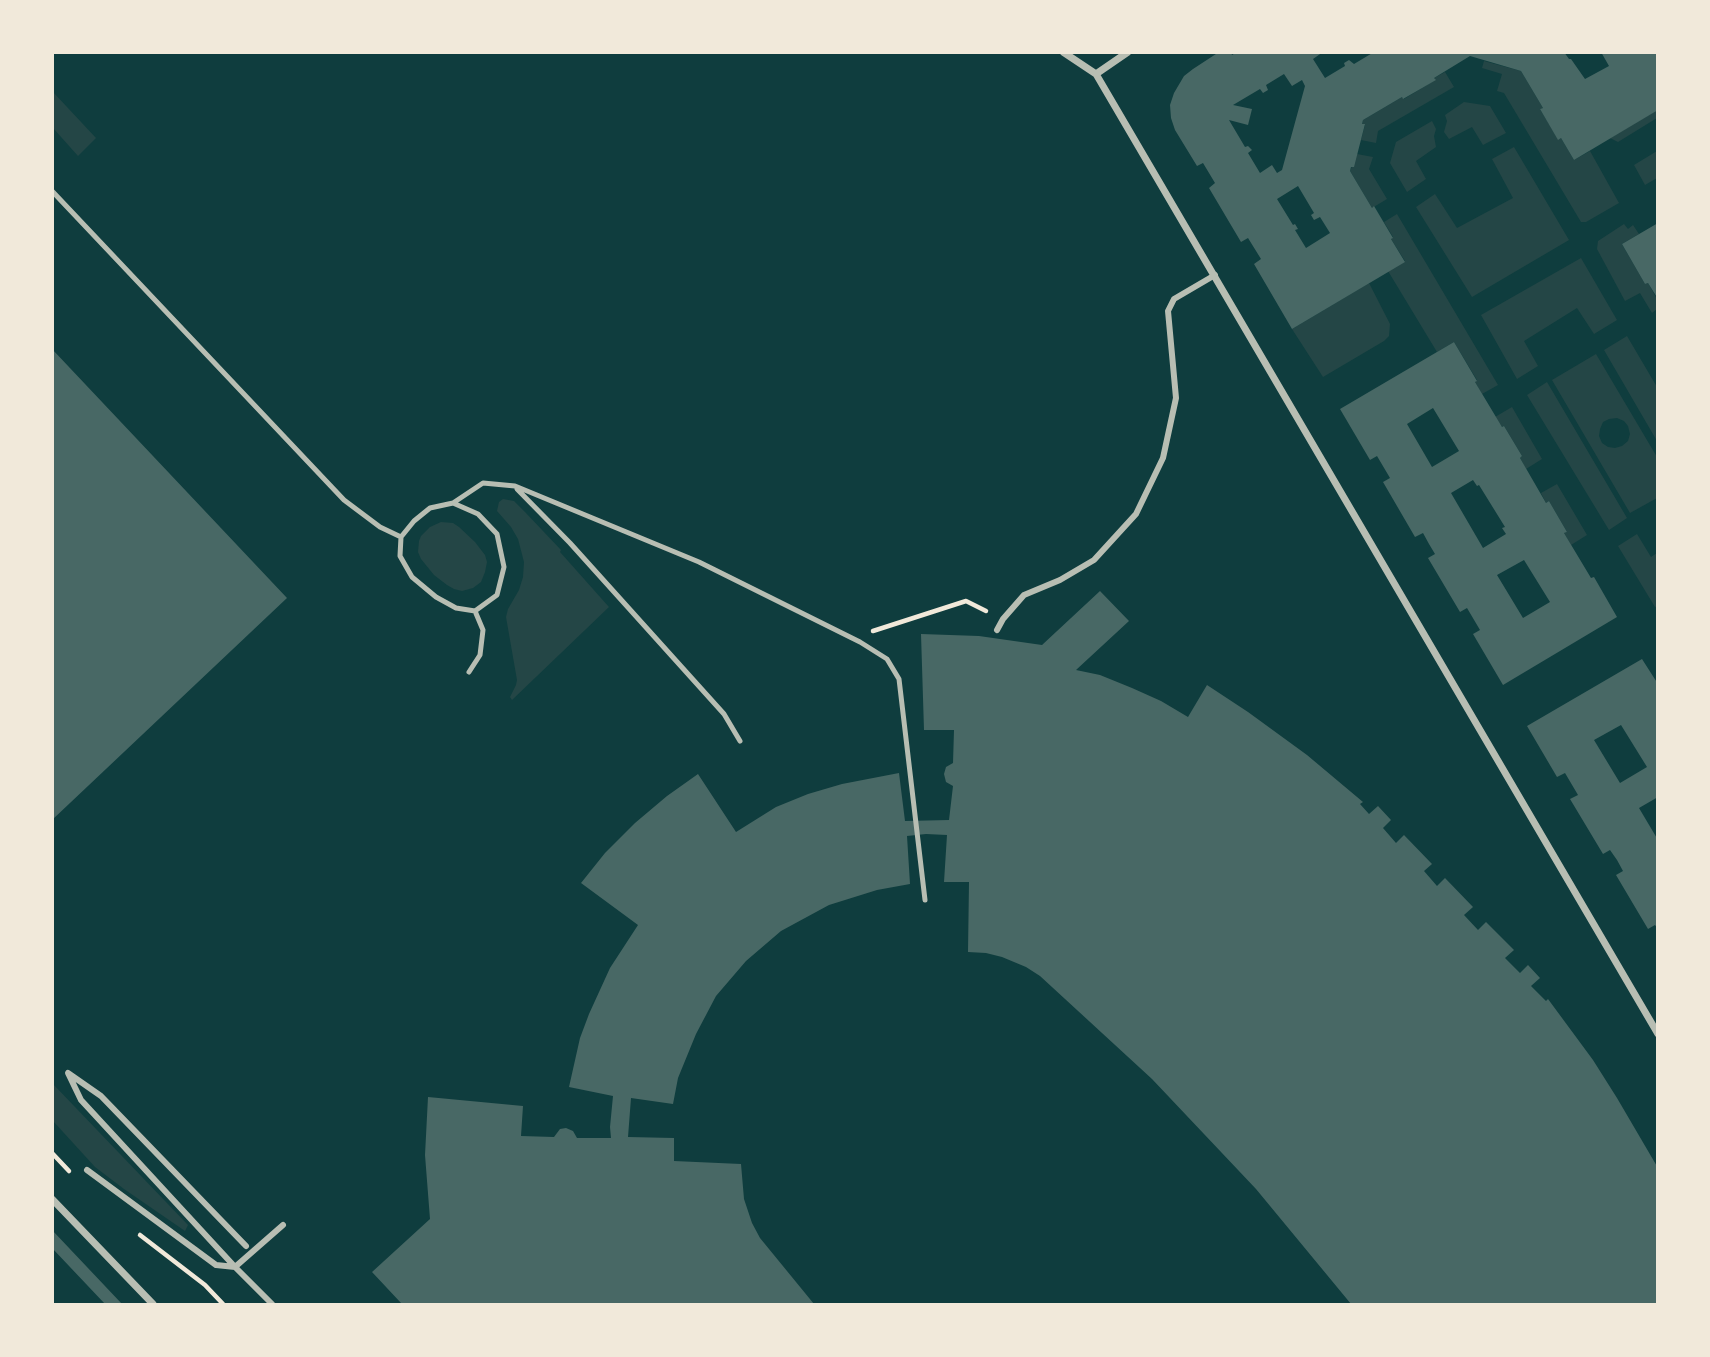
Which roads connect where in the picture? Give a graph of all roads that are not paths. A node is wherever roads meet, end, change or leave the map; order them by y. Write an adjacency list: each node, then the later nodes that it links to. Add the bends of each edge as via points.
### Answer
1 (1063, 52): 3 (street)
2 (1128, 52): 3 (street)
3 (1097, 74): 5 (street)
4 (52, 191): 8 (lane, via 344,500)
5 (1215, 275): 10 (street, via 1174,299 1168,311 1176,398 1163,458 1136,514 1094,560 1024,595); 14 (street)
6 (515, 486): 7 (lane, via 483,483); 12 (lane, via 724,714); 13 (lane, via 699,562 887,659 899,679)
7 (453, 503): 8 (lane, via 430,508); 9 (lane, via 478,514 496,534 504,567 497,595)
8 (401, 537): 9 (lane, via 400,556 412,577 436,597)
9 (475, 611): 11 (lane, via 484,631 480,655)
10 (997, 630)
11 (469, 672)
12 (740, 741)
13 (925, 900)
14 (1657, 1034)
15 (87, 1170): 19 (street, via 216,1265)
16 (52, 1199): 20 (street)
17 (283, 1225): 19 (street)
18 (246, 1246): 19 (street, via 101,1096 68,1073 81,1100)
19 (234, 1267): 21 (street)
20 (153, 1304)
21 (272, 1304)

